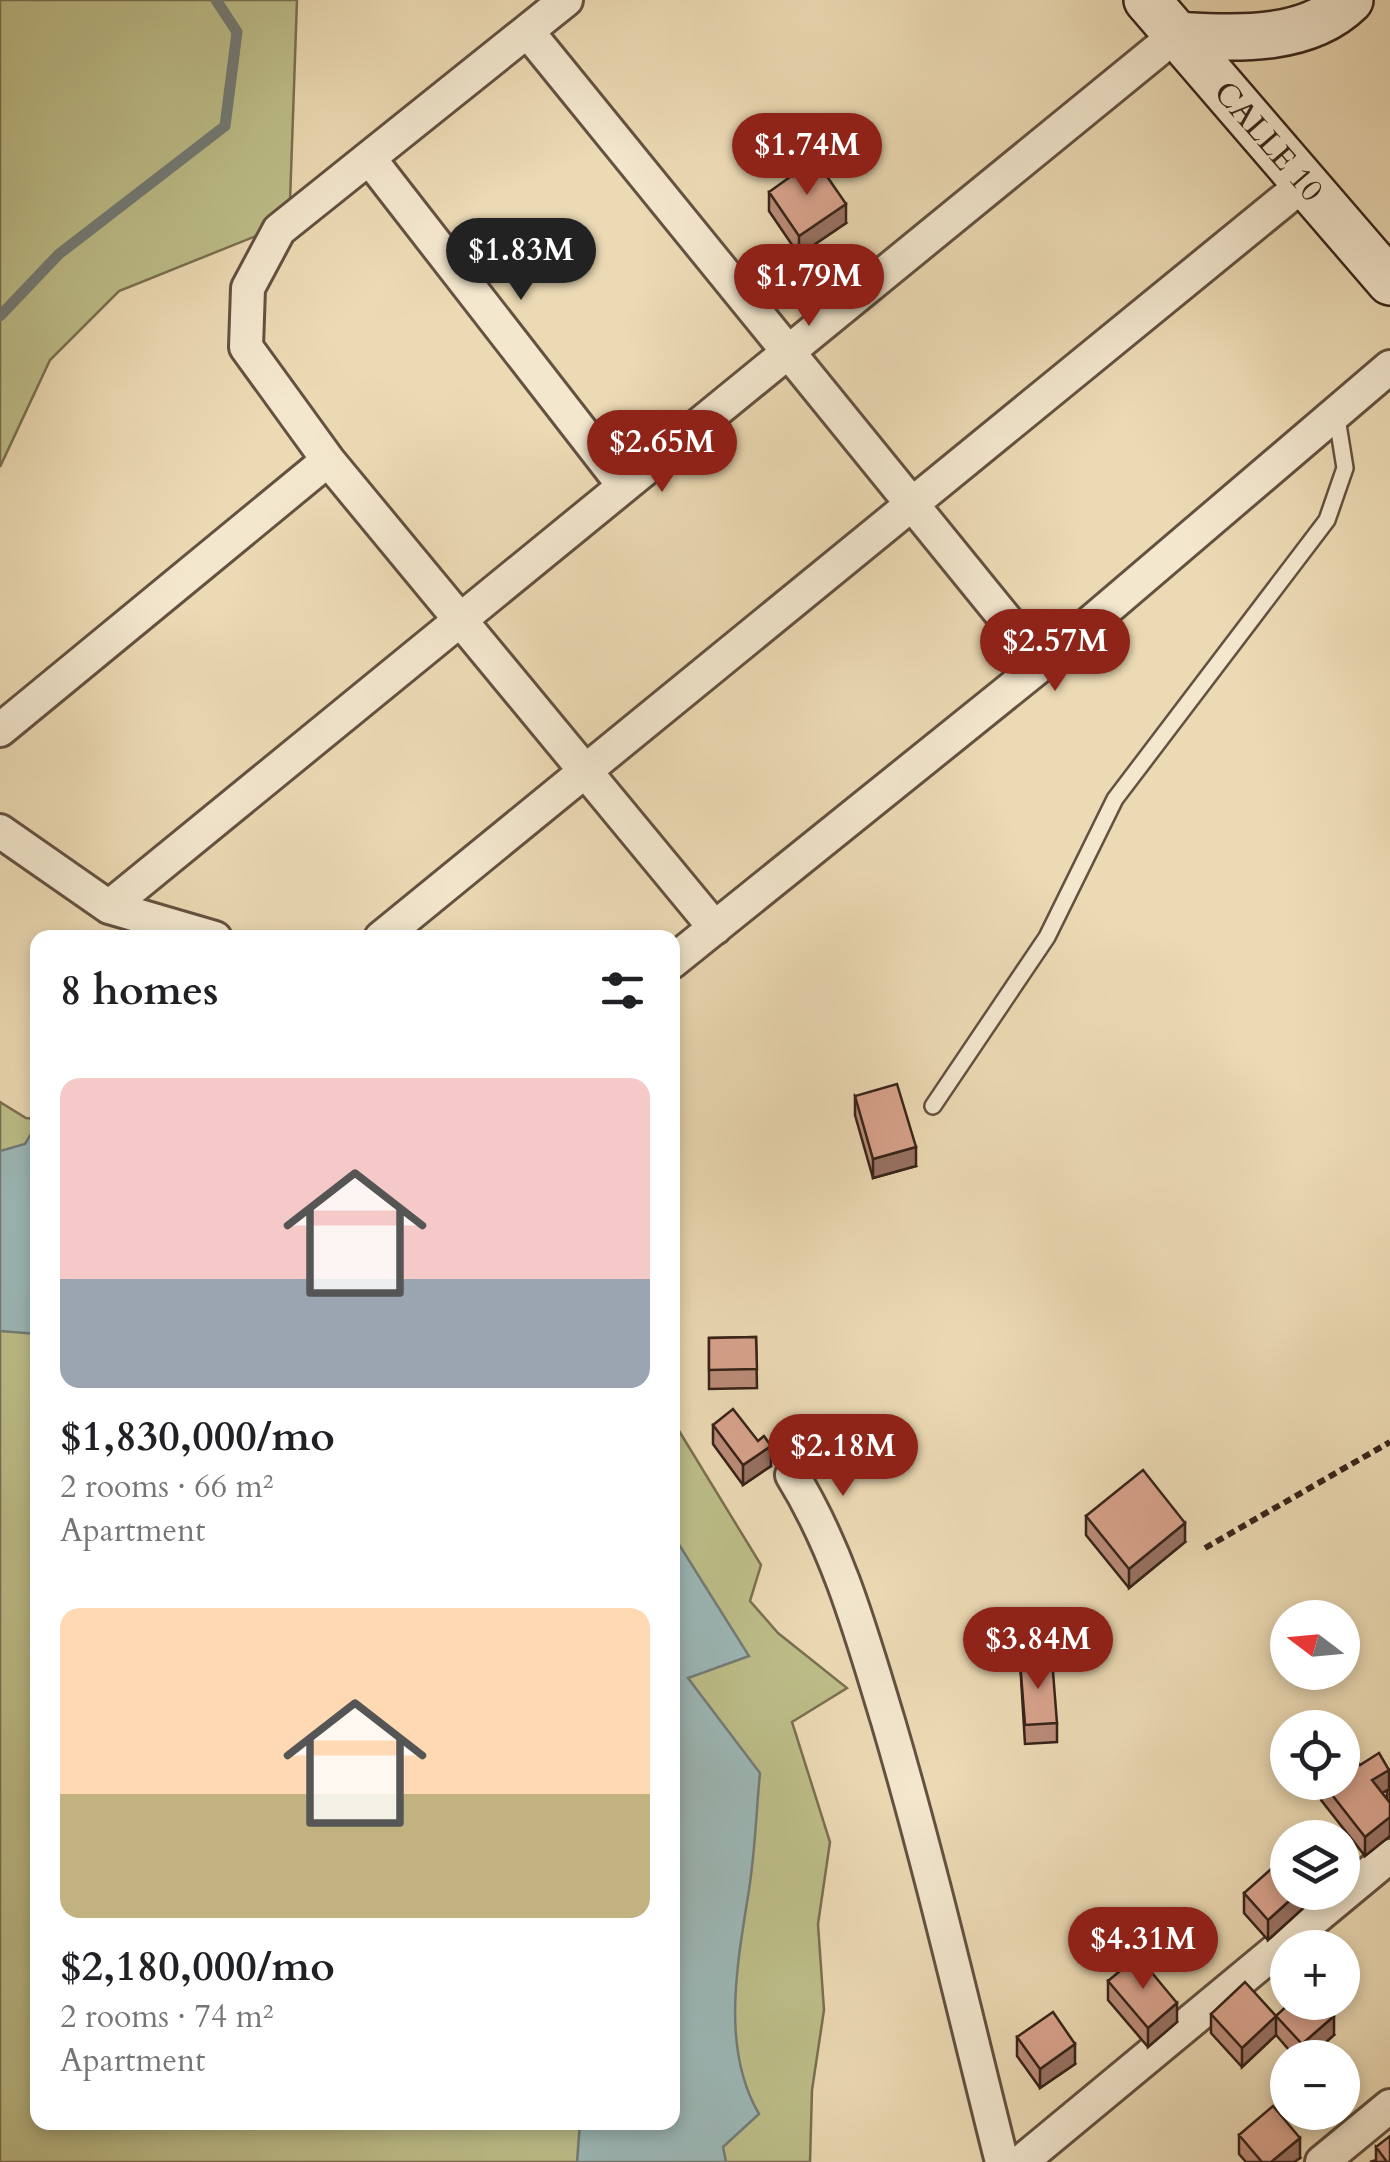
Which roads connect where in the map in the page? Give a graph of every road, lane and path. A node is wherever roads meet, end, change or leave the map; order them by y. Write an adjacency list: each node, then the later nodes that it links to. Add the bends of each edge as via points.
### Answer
1 (566, 0): 4 (street)
2 (1147, 0): 5 (street, CALLE 10)
3 (1350, 0): 5 (street, via 1292,32)
4 (528, 32): 6 (street); 9 (street)
5 (1176, 35): 7 (street, CALLE 10); 9 (street)
6 (370, 158): 12 (street, via 279,230 248,288 246,347); 13 (street)
7 (1306, 182): 8 (street, CALLE 10); 14 (street)
8 (1390, 282)
9 (788, 352): 13 (street); 14 (street)
10 (1390, 367): 11 (street)
11 (1336, 412): 16 (street); 25 (lane, via 1345,468 1327,520 1115,799 1047,937)
12 (328, 460): 15 (street); 17 (street)
13 (624, 486): 15 (street)
14 (912, 504): 16 (street); 18 (street)
15 (460, 620): 18 (street); 20 (street)
16 (1042, 664): 21 (street)
17 (0, 730)
18 (585, 771): 21 (street); 23 (street)
19 (0, 831): 20 (street)
20 (109, 907): 22 (street)
21 (715, 928): 24 (street)
22 (188, 930)
23 (391, 930)
24 (680, 956)
25 (933, 1106)
26 (1390, 1442): 28 (path)
27 (792, 1475): 31 (street, via 817,1516 854,1610 914,1809)
28 (1205, 1548)
29 (1390, 1856): 32 (street)
30 (1390, 2106): 33 (street)
31 (1002, 2162)
32 (1021, 2162)
33 (1322, 2162)

